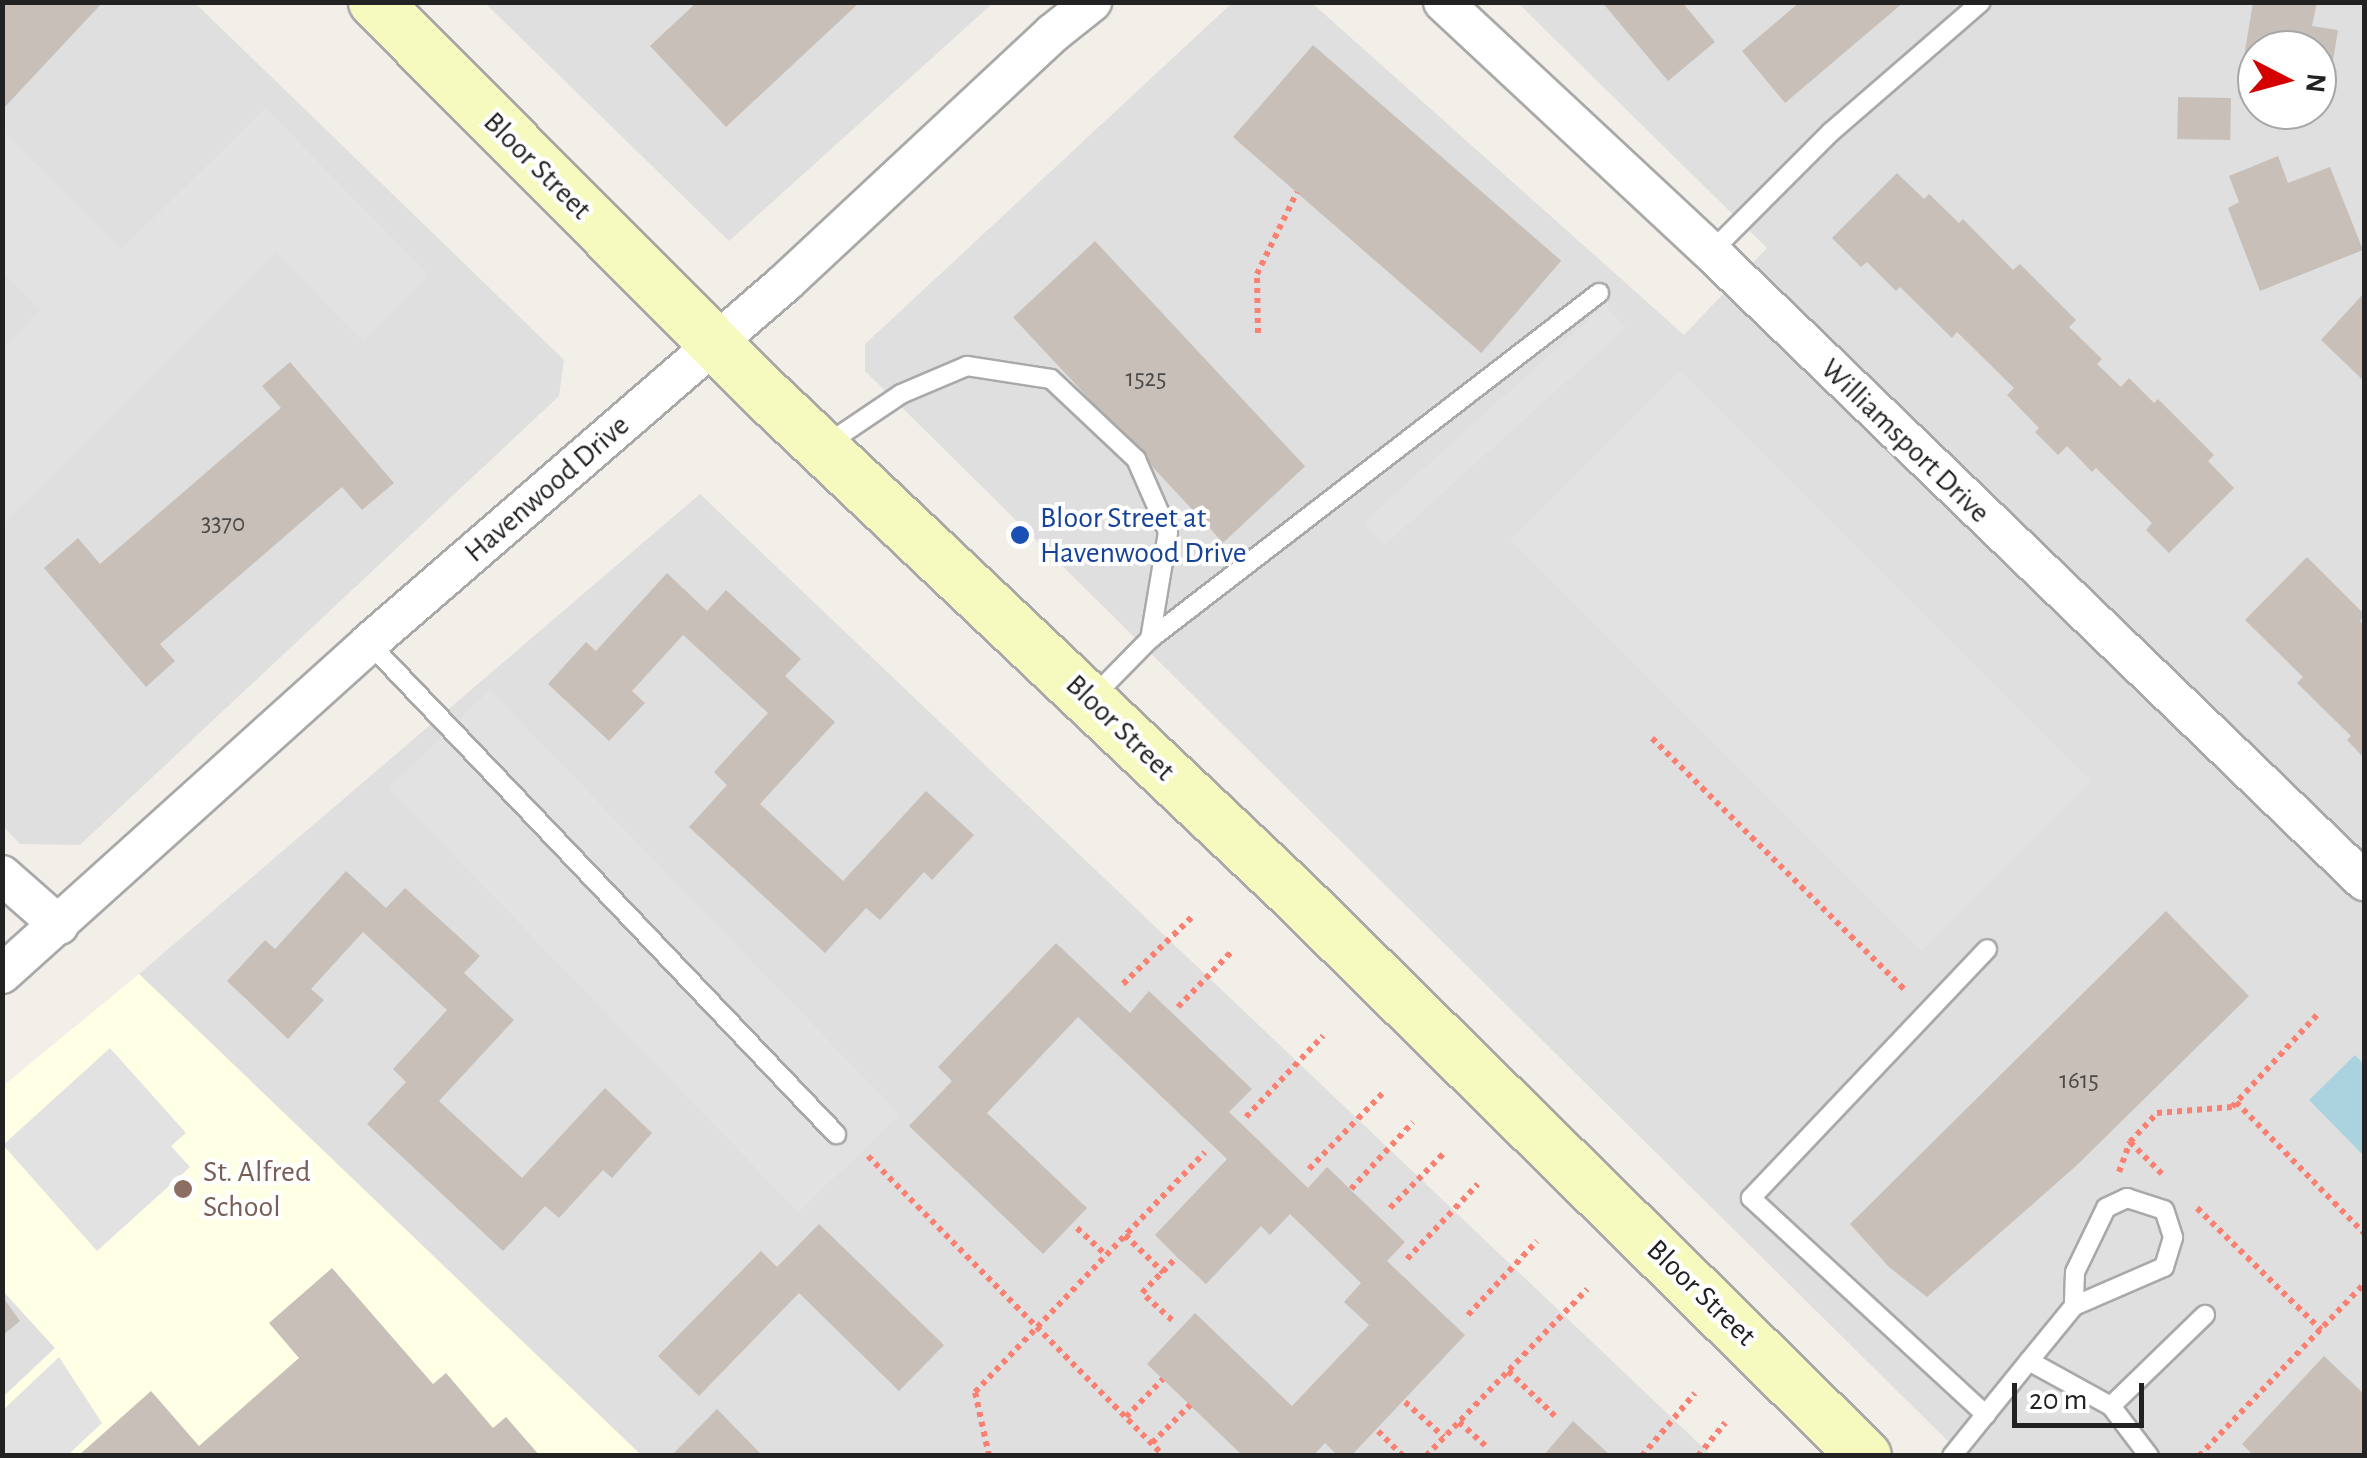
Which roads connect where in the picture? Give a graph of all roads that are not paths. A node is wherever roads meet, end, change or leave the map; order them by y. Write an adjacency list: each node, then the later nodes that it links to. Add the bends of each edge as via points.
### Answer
1 (374, 2): 7 (main road, Bloor Street)
2 (1092, 2): 7 (street, Havenwood Drive)
3 (1443, 2): 5 (street, Williamsport Drive)
4 (1981, 2): 5 (lane, via 1831,132)
5 (1711, 252): 13 (street, Williamsport Drive)
6 (1599, 293): 9 (lane)
7 (716, 344): 8 (main road, Bloor Street); 10 (street, Havenwood Drive)
8 (823, 446): 9 (lane, via 901,394 967,366 1051,379 1136,459 1168,532); 11 (main road, Bloor Street)
9 (1150, 639): 11 (lane)
10 (369, 643): 14 (street, Havenwood Drive); 17 (lane)
11 (1090, 700): 23 (main road, Bloor Street)
12 (2, 875): 14 (street)
13 (2364, 880)
14 (59, 925): 16 (street, Havenwood Drive)
15 (1987, 948): 22 (lane, via 1751,1198)
16 (2, 974)
17 (836, 1134)
18 (2074, 1306): 18 (lane, via 2164,1267 2173,1237 2164,1210 2127,1198 2106,1208 2075,1272); 20 (lane)
19 (2206, 1316): 21 (lane)
20 (2028, 1362): 21 (lane); 22 (lane)
21 (2112, 1406): 25 (lane)
22 (1986, 1415): 24 (lane)
23 (1865, 1456)
24 (1952, 1456)
25 (2150, 1456)

